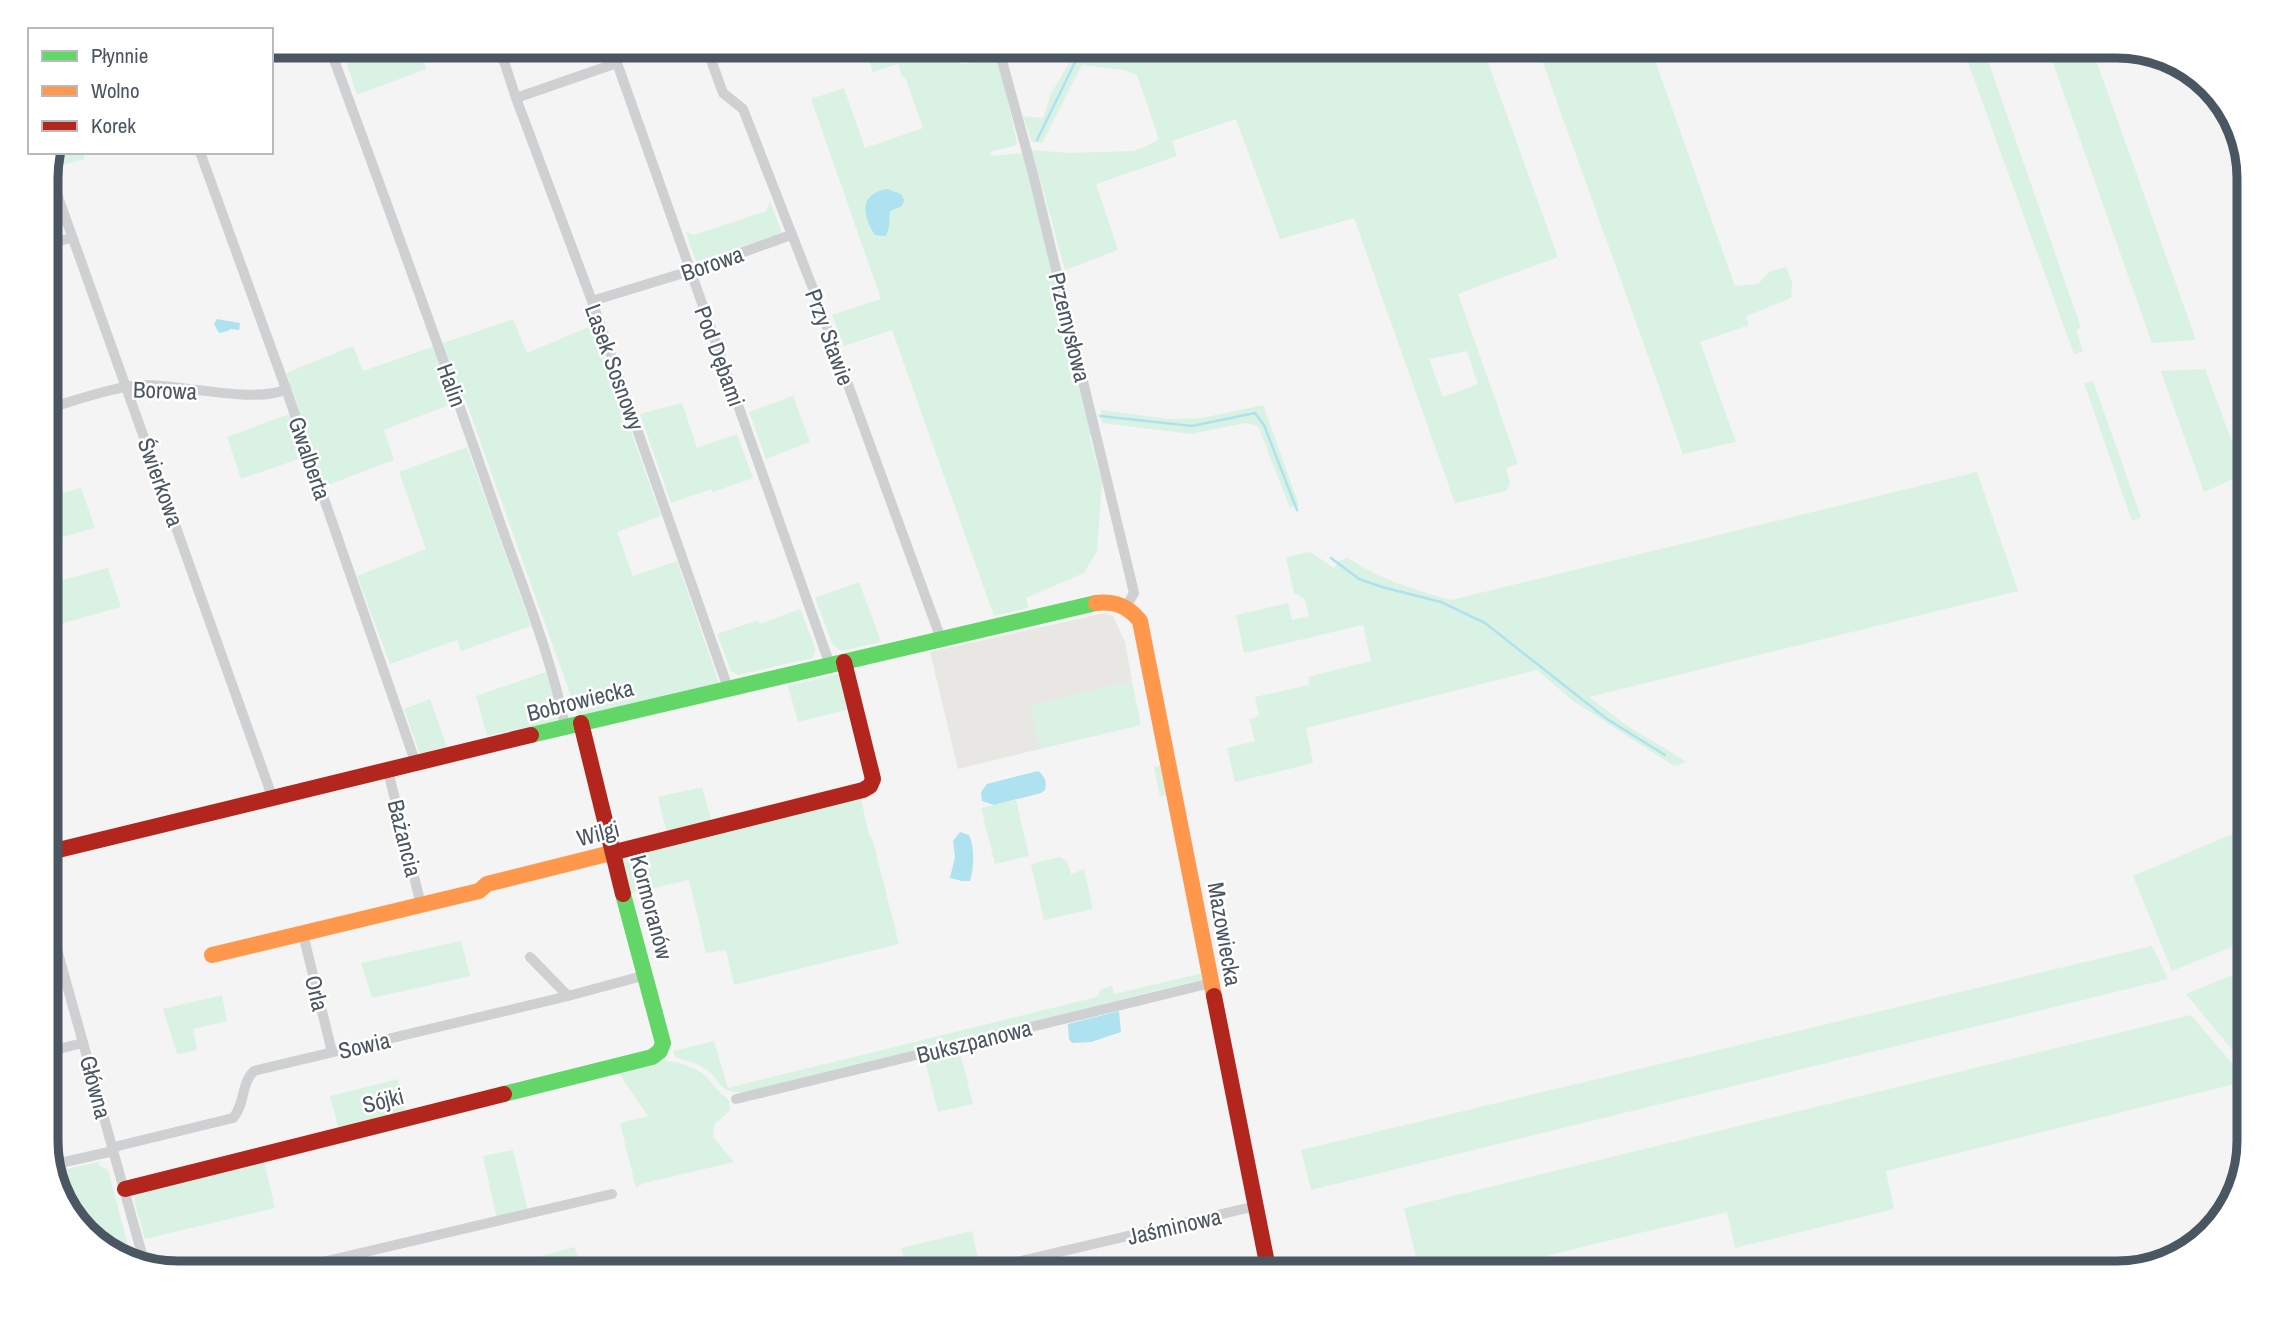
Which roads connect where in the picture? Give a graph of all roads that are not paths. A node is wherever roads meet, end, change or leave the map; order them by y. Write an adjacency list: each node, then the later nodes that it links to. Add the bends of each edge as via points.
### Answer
1 (333, 58): 23 (street, Halin, via 463,414 542,645)
2 (503, 58): 7 (street, Lasek Sosnowy)
3 (615, 58): 6 (street, Pod Dębami)
4 (710, 58): 10 (street, Przy Stawie, via 723,93 743,109)
5 (1002, 58): 18 (street, Przemysłowa, via 1134,593)
6 (617, 63): 7 (street); 13 (street, Pod Dębami)
7 (516, 98): 14 (street, Lasek Sosnowy)
8 (201, 154): 16 (street, Gwalberta)
9 (58, 198): 11 (street, Świerkowa)
10 (791, 235): 13 (street, Borowa); 19 (street, Przy Stawie)
11 (72, 238): 12 (street); 15 (street, Świerkowa)
12 (58, 241)
13 (690, 271): 14 (street, Borowa); 20 (street, Pod Dębami)
14 (592, 301): 21 (street, Lasek Sosnowy)
15 (127, 387): 16 (street, Borowa, via 277,394); 17 (street, Borowa); 26 (street, Świerkowa)
16 (286, 389): 24 (street, Gwalberta)
17 (58, 406)
18 (1126, 607): 19 (street, Bobrowiecka, via 1097,602); 35 (street, Mazowiecka, via 1140,621)
19 (941, 639): 20 (street, Bobrowiecka)
20 (837, 663): 21 (street, Bobrowiecka); 28 (street, Wilgi, via 873,779 870,786)
21 (728, 688): 22 (street, Bobrowiecka)
22 (582, 723): 23 (street, Bobrowiecka); 28 (street, Kormoranów)
23 (565, 727): 24 (street, Bobrowiecka)
24 (416, 764): 25 (street, Bobrowiecka)
25 (388, 771): 26 (street, Bobrowiecka); 29 (street, Bażancia)
26 (273, 799): 27 (street, Bobrowiecka)
27 (58, 850)
28 (614, 852): 29 (street, Wilgi); 34 (street, Kormoranów)
29 (421, 905): 30 (street, Wilgi)
30 (303, 934): 32 (street, Wilgi); 39 (street, Orla)
31 (58, 954): 37 (street, Główna)
32 (212, 955)
33 (530, 957): 36 (street)
34 (646, 975): 36 (street, Sowia); 40 (street, Kormoranów, via 663,1043)
35 (1212, 983): 41 (street, Bukszpanowa); 46 (street, Mazowiecka)
36 (568, 996): 39 (street, Sowia)
37 (83, 1043): 38 (street); 42 (street, Główna)
38 (58, 1049)
39 (332, 1052): 42 (street, Sowia, via 254,1070 233,1118)
40 (652, 1057): 44 (street, Sójki)
41 (736, 1099)
42 (113, 1149): 43 (street); 44 (street, Główna)
43 (60, 1164)
44 (125, 1189): 47 (street, Główna)
45 (612, 1194): 48 (street)
46 (1256, 1206): 49 (street, Jaśminowa); 50 (street, Mazowiecka)
47 (142, 1256)
48 (327, 1261)
49 (1021, 1261)
50 (1267, 1261)

